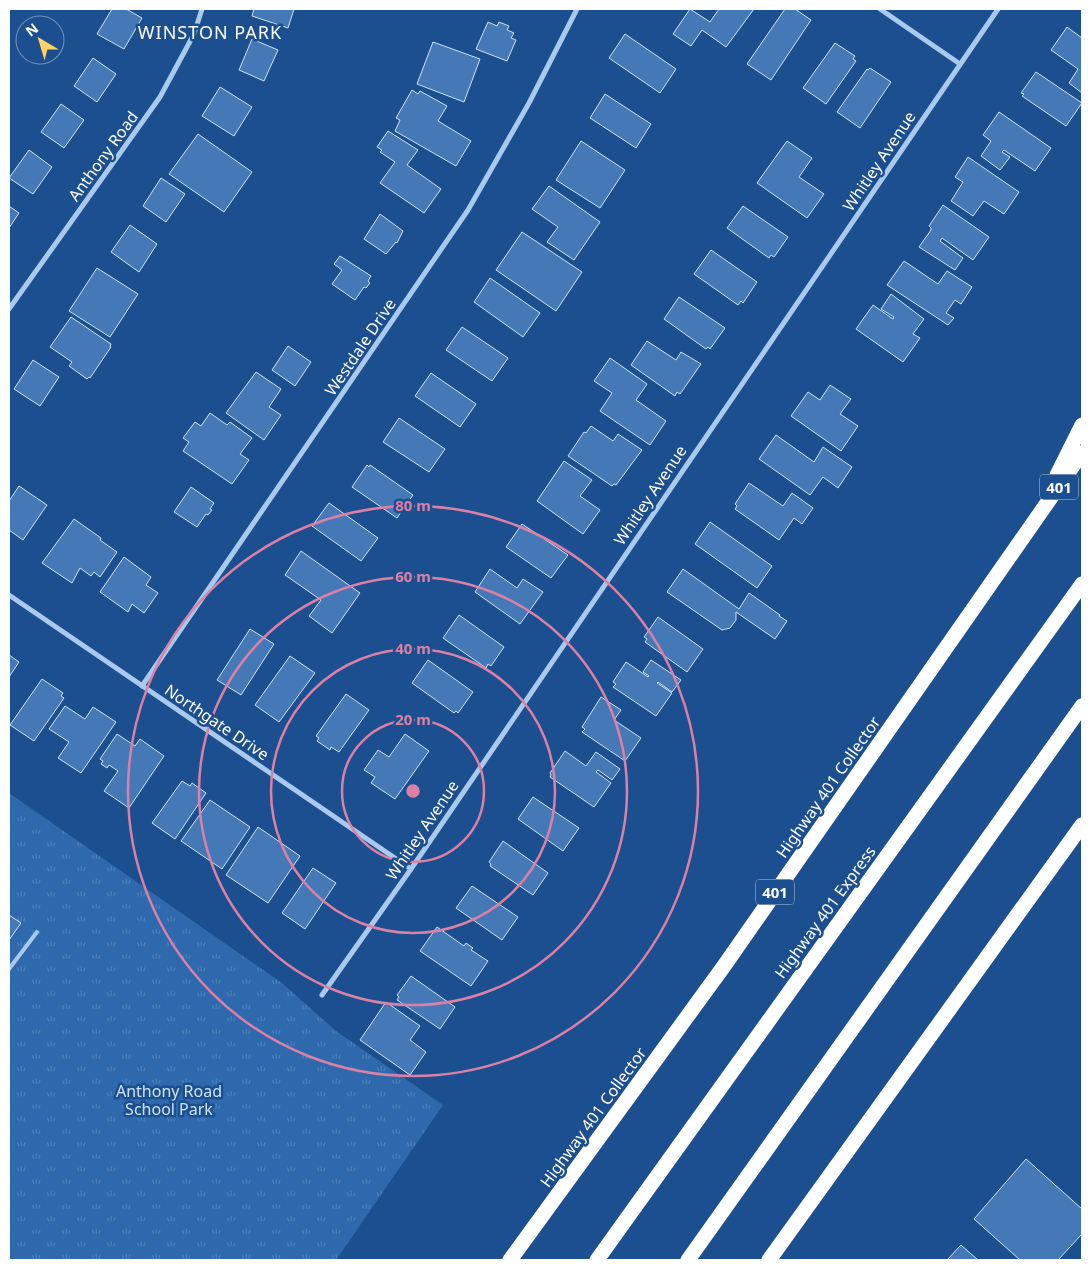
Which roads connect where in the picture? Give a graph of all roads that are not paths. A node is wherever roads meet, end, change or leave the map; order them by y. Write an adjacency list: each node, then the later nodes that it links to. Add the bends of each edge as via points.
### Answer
1 (202, 9): 6 (street, Anthony Road, via 194,34 160,97)
2 (577, 9): 12 (street, Westdale Drive, via 529,103 468,210)
3 (880, 9): 5 (street)
4 (998, 9): 5 (street, Whitley Avenue)
5 (960, 64): 15 (street, Whitley Avenue)
6 (9, 309)
7 (1082, 425): 9 (highway)
8 (1082, 453): 9 (highway, Highway 401 Collector / 401)
9 (1035, 520): 19 (highway, Highway 401 Collector / 401, via 724,966)
10 (1082, 584): 20 (highway, Highway 401 Express)
11 (9, 595): 12 (street, Northgate Drive)
12 (142, 686): 15 (street, Northgate Drive)
13 (1082, 706): 21 (highway)
14 (1082, 825): 22 (highway)
15 (411, 869): 18 (street, Whitley Avenue)
16 (37, 932): 17 (lane)
17 (9, 969)
18 (322, 995)
19 (510, 1260)
20 (597, 1260)
21 (688, 1260)
22 (769, 1260)

